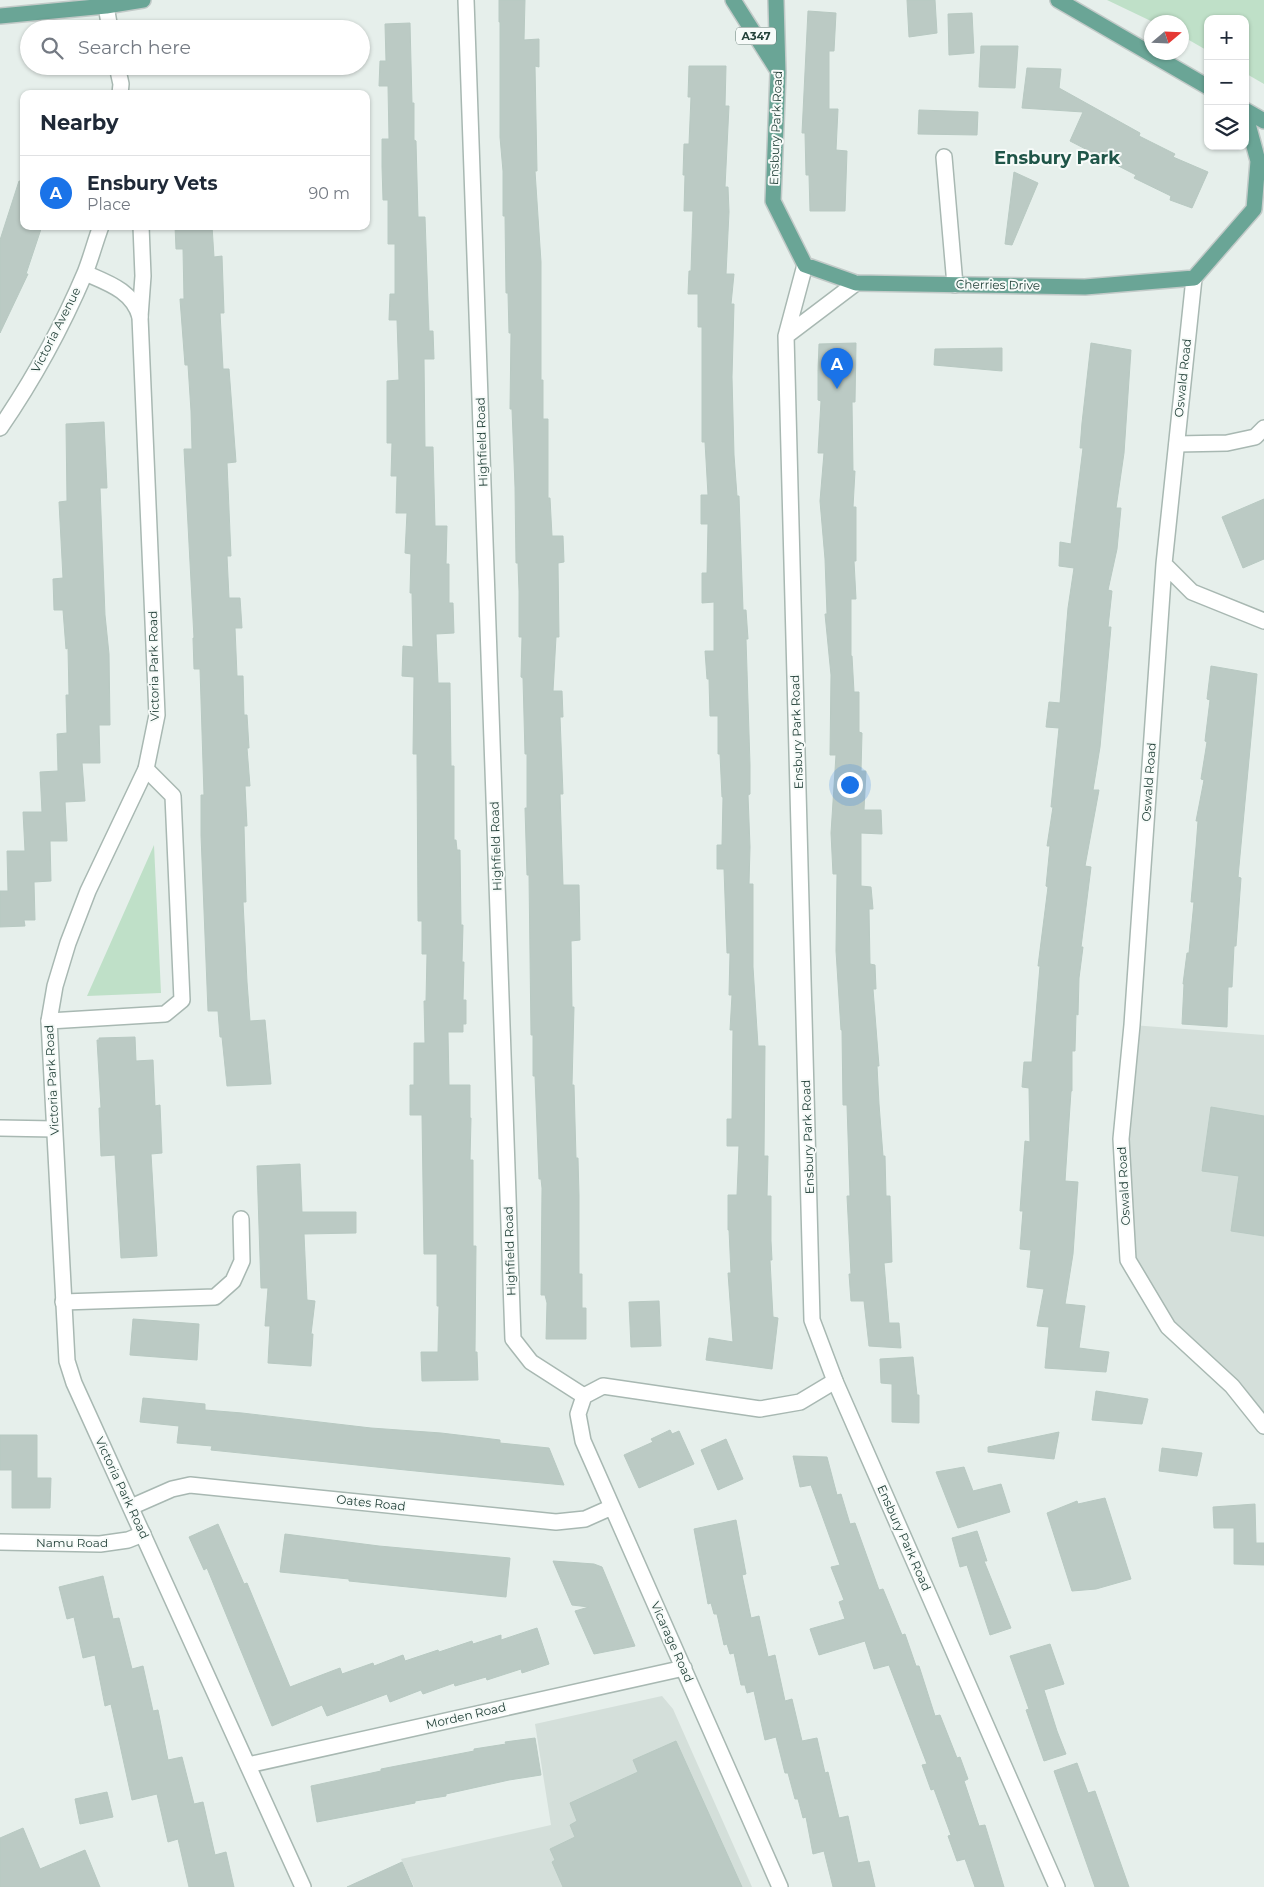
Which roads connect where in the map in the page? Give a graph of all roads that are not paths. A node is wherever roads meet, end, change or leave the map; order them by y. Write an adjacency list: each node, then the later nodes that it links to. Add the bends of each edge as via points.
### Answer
1 (143, 0): 6 (main road)
2 (466, 0): 39 (street, Highfield Road, via 513,1339 531,1362)
3 (733, 0): 9 (main road, A347)
4 (776, 0): 9 (main road, Ensbury Park Road)
5 (1058, 0): 11 (main road)
6 (106, 6): 7 (main road); 8 (street)
7 (0, 16)
8 (108, 20)
9 (778, 73): 20 (main road, Ensbury Park Road, via 773,201)
10 (118, 75): 12 (street)
11 (1204, 85)
12 (120, 90)
13 (1249, 113): 14 (main road)
14 (1264, 121)
15 (1249, 126): 17 (main road, via 1258,161)
16 (944, 157): 24 (street)
17 (1259, 206): 22 (main road)
18 (100, 230): 21 (street, Victoria Avenue)
19 (141, 230): 25 (street)
20 (805, 265): 23 (main road, Cherries Drive); 26 (street, Ensbury Park Road)
21 (85, 272): 25 (street, Victoria Park Road, via 123,291 137,307); 27 (street, Victoria Avenue, via 62,321)
22 (1194, 278): 24 (main road, Cherries Drive, via 1085,287); 29 (street, Oswald Road)
23 (856, 283): 24 (main road, Cherries Drive); 26 (street)
24 (955, 285)
25 (140, 317): 32 (street, Victoria Park Road, via 157,715)
26 (786, 336): 38 (street, Ensbury Park Road, via 812,1320)
27 (0, 428)
28 (1264, 428): 29 (street, via 1255,436 1227,443)
29 (1176, 444): 30 (street, Oswald Road)
30 (1164, 564): 31 (street, via 1192,592); 40 (street, Oswald Road, via 1121,1139 1128,1260 1168,1327 1232,1386)
31 (1264, 621)
32 (146, 769): 33 (street, Victoria Park Road, via 88,892 68,943); 33 (street, via 173,796 182,1000 165,1014)
33 (49, 1021): 35 (street, Victoria Park Road)
34 (0, 1128): 35 (street)
35 (54, 1129): 37 (street, Victoria Park Road)
36 (241, 1219): 37 (street, via 242,1261 233,1281 215,1297)
37 (63, 1302): 41 (street, Victoria Park Road, via 67,1361 74,1383)
38 (835, 1381): 39 (street, via 800,1402 760,1409 603,1386); 49 (street, Ensbury Park Road)
39 (584, 1396): 42 (street, Vicarage Road, via 578,1414 583,1442)
40 (1264, 1426)
41 (131, 1507): 42 (street, Oates Road, via 172,1489 190,1485 556,1522 584,1519); 43 (street, Victoria Park Road)
42 (612, 1507): 45 (street, Vicarage Road)
43 (143, 1534): 44 (street, Namu Road, via 100,1544); 46 (street, Victoria Park Road)
44 (0, 1542)
45 (684, 1668): 46 (street, Morden Road); 48 (street, Vicarage Road)
46 (248, 1765): 47 (street, Victoria Park Road)
47 (303, 1887)
48 (780, 1887)
49 (1057, 1887)

